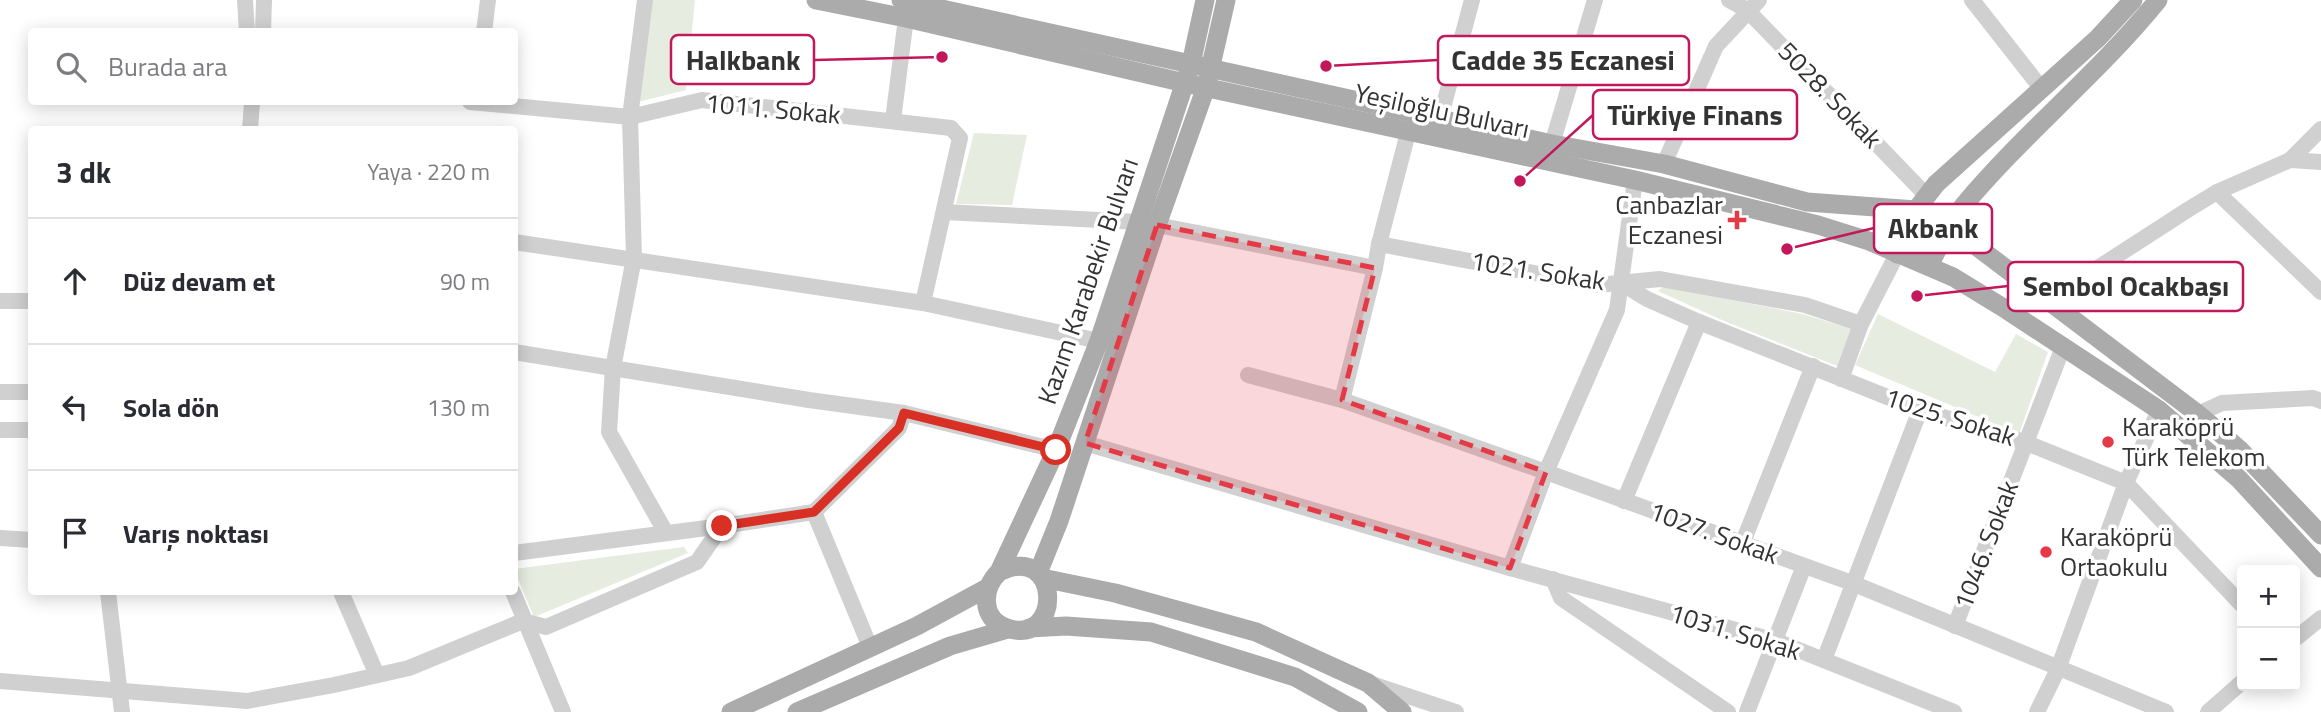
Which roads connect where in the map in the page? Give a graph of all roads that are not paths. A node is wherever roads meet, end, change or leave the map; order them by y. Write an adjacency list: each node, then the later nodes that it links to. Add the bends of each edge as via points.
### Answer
1 (245, 0): 17 (street)
2 (264, 0): 18 (street)
3 (488, 0): 19 (street)
4 (645, 0): 27 (street)
5 (816, 0): 15 (main road, Yeşiloğlu Bulvarı)
6 (1205, 0): 21 (main road, Kazım Karabekir Bulvarı)
7 (1226, 0): 21 (main road, Kazım Karabekir Bulvarı)
8 (1472, 0): 29 (street)
9 (1595, 0): 33 (street)
10 (1729, 0): 16 (street, 5028. Sokak)
11 (1972, 0): 24 (street)
12 (2133, 0): 24 (main road)
13 (2158, 0): 20 (main road)
14 (2171, 0): 20 (main road)
15 (905, 5): 21 (main road, Yeşiloğlu Bulvarı); 22 (main road, Yeşiloğlu Bulvarı); 28 (street)
16 (1753, 5): 36 (street, via 1716,46); 39 (street, 5028. Sokak)
17 (247, 28)
18 (263, 28)
19 (484, 28)
20 (2122, 43): 42 (main road, via 1962,207)
21 (1201, 65): 22 (main road, Kazım Karabekir Bulvarı); 23 (main road, Kazım Karabekir Bulvarı); 29 (main road, Yeşiloğlu Bulvarı)
22 (1185, 83): 23 (main road, Yeşiloğlu Bulvarı); 41 (main road, Kazım Karabekir Bulvarı)
23 (1206, 87): 31 (main road, Yeşiloğlu Bulvarı); 41 (main road, Kazım Karabekir Bulvarı)
24 (2041, 88): 39 (main road, via 1936,184)
25 (252, 105): 30 (street)
26 (504, 105): 27 (street, 1011. Sokak)
27 (630, 117): 28 (street, 1011. Sokak, via 702,100); 46 (street)
28 (893, 120): 40 (street, 1011. Sokak, via 951,128 960,138)
29 (1440, 120): 33 (main road, Yeşiloğlu Bulvarı)
30 (250, 126)
31 (1409, 129): 37 (main road, Yeşiloğlu Bulvarı); 44 (street)
32 (2321, 129): 34 (street)
33 (1552, 144): 36 (main road, Yeşiloğlu Bulvarı)
34 (2290, 160): 35 (street); 38 (street)
35 (2321, 162)
36 (1664, 164): 39 (main road, Yeşiloğlu Bulvarı, via 1807,202)
37 (1635, 180): 45 (main road, Yeşiloğlu Bulvarı, via 1818,225); 49 (street)
38 (2217, 192): 50 (street); 54 (street, via 2090,273)
39 (1922, 203): 42 (main road, Yeşiloğlu Bulvarı); 45 (main road)
40 (944, 212): 41 (street); 53 (street)
41 (1148, 224): 48 (street); 57 (main road, Kazım Karabekir Bulvarı); 75 (main road, Kazım Karabekir Bulvarı)
42 (1951, 227): 47 (main road); 54 (main road, Yeşiloğlu Bulvarı)
43 (518, 243): 46 (street)
44 (1379, 244): 48 (street); 49 (street, 1021. Sokak, via 1598,285)
45 (1897, 254): 47 (main road, Yeşiloğlu Bulvarı); 56 (street)
46 (634, 258): 53 (street); 61 (street)
47 (1929, 265): 58 (main road, Yeşiloğlu Bulvarı)
48 (1375, 268): 66 (street)
49 (1621, 283): 55 (street, 1025. Sokak); 56 (street, 1021. Sokak, via 1660,279 1805,305); 77 (street, via 1617,310)
50 (2321, 292)
51 (0, 301): 52 (street)
52 (28, 301)
53 (923, 303): 57 (street)
54 (2055, 306): 71 (main road, Yeşiloğlu Bulvarı)
55 (1699, 322): 60 (street, 1025. Sokak); 79 (street)
56 (1861, 324): 63 (street)
57 (1099, 341): 76 (main road, Kazım Karabekir Bulvarı)
58 (2063, 347): 69 (main road, Yeşiloğlu Bulvarı); 74 (street, 1046. Sokak)
59 (518, 353): 61 (street)
60 (1813, 366): 63 (street, 1025. Sokak); 86 (street)
61 (613, 369): 70 (street); 82 (street, via 609,432)
62 (1248, 375): 66 (street, 1027. Sokak)
63 (1841, 379): 68 (street, 1025. Sokak)
64 (28, 391): 65 (street)
65 (0, 392)
66 (1342, 400): 77 (street, 1027. Sokak)
67 (2321, 401): 71 (street, via 2222,402)
68 (1920, 410): 74 (street, 1025. Sokak); 94 (street)
69 (2159, 410): 78 (street); 90 (main road, Yeşiloğlu Bulvarı, via 2239,479)
70 (904, 413): 76 (street); 80 (street, via 899,428)
71 (2198, 414): 83 (main road, Yeşiloğlu Bulvarı, via 2241,450)
72 (0, 430): 73 (street)
73 (28, 430)
74 (2024, 442): 78 (street, 1025. Sokak); 102 (street, 1046. Sokak)
75 (1084, 443): 89 (street, 1031. Sokak); 92 (main road, Kazım Karabekir Bulvarı)
76 (1056, 450): 91 (main road, Kazım Karabekir Bulvarı)
77 (1546, 472): 79 (street, 1027. Sokak); 89 (street)
78 (2126, 484): 99 (street, 1025. Sokak); 109 (street)
79 (1624, 500): 86 (street, 1027. Sokak)
80 (814, 512): 81 (street); 107 (street)
81 (722, 526): 82 (street); 101 (street, via 697,562 546,627)
82 (666, 533): 87 (street)
83 (2321, 535)
84 (0, 538): 85 (street)
85 (28, 540)
86 (1743, 542): 88 (street, 1027. Sokak)
87 (518, 552)
88 (1804, 566): 94 (street, 1027. Sokak); 106 (street)
89 (1510, 568): 93 (street, 1031. Sokak)
90 (2321, 568)
91 (999, 572): 92 (main road, via 1018,566); 95 (main road)
92 (1040, 576): 103 (main road, via 1049,603); 112 (main road, via 1256,632)
93 (1553, 579): 106 (street, 1031. Sokak); 122 (street, via 1561,598)
94 (1852, 583): 102 (street, 1027. Sokak); 108 (street)
95 (987, 588): 104 (main road, via 991,617); 107 (main road)
96 (108, 595): 114 (street)
97 (342, 595): 110 (street)
98 (514, 595): 101 (street)
99 (2237, 601)
100 (2321, 618): 105 (street)
101 (523, 621): 110 (street, via 409,668); 116 (street)
102 (1955, 626): 109 (street, 1027. Sokak)
103 (1029, 628): 104 (main road); 119 (main road, via 1151,632 1295,677)
104 (1008, 629): 118 (main road, via 950,646)
105 (2300, 635)
106 (1776, 641): 108 (street, 1031. Sokak); 123 (street)
107 (870, 647): 117 (main road)
108 (1824, 660): 124 (street, 1031. Sokak)
109 (2058, 668): 125 (street); 126 (street, 1027. Sokak)
110 (377, 676): 114 (street, via 247,701)
111 (0, 681): 114 (street)
112 (1368, 683): 120 (main road); 121 (street)
113 (2237, 686): 127 (street)
114 (121, 690): 115 (street)
115 (122, 712)
116 (563, 712)
117 (731, 712)
118 (797, 712)
119 (1358, 712)
120 (1402, 712)
121 (1456, 712)
122 (1728, 712)
123 (1747, 712)
124 (1954, 712)
125 (2036, 712)
126 (2166, 712)
127 (2208, 712)

